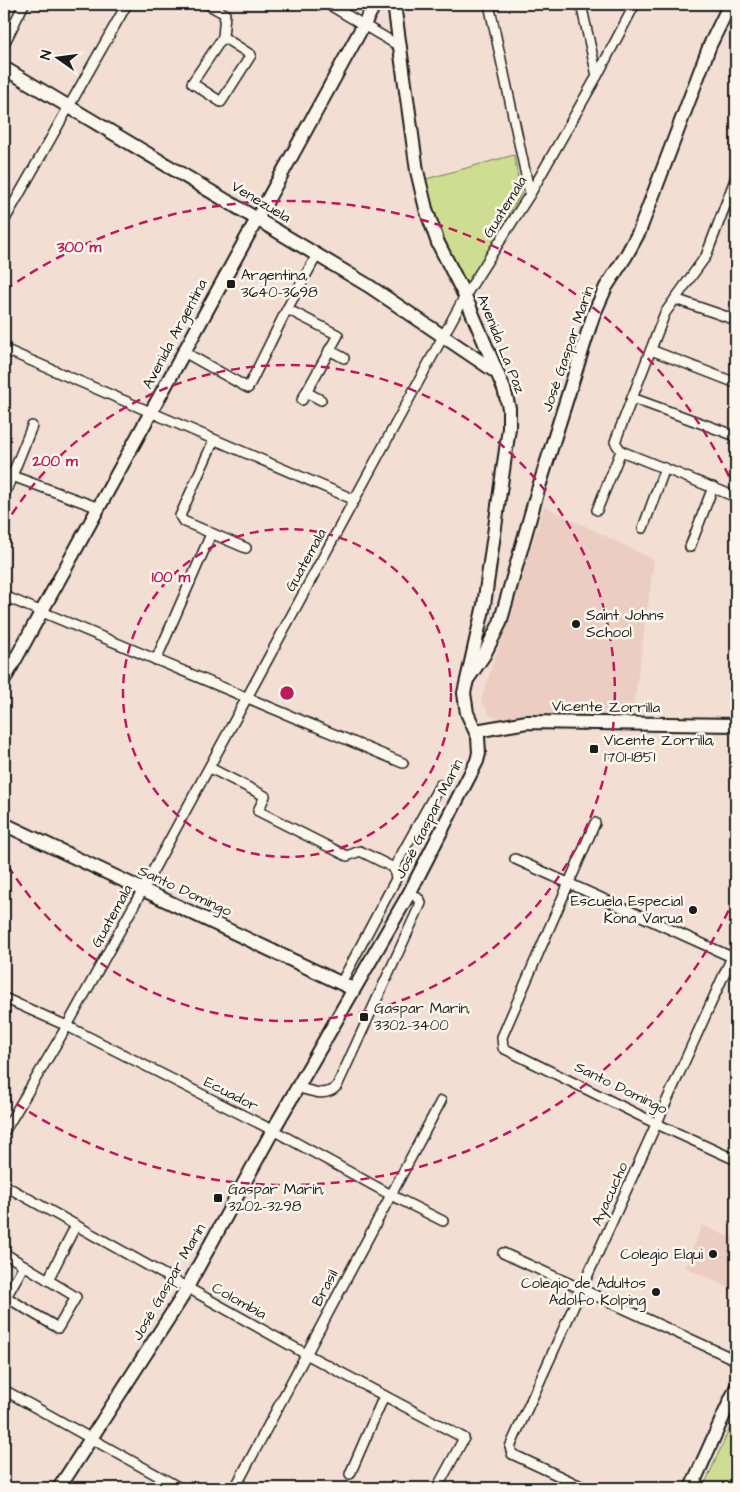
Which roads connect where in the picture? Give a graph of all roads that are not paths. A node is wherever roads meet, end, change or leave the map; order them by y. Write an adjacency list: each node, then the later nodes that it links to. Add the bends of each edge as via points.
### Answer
1 (24, 4): 13 (street)
2 (127, 4): 17 (street)
3 (207, 4): 12 (street, via 225,14)
4 (328, 4): 11 (street)
5 (374, 4): 11 (street, Avenida Argentina)
6 (394, 4): 14 (street, Avenida La Paz)
7 (488, 4): 19 (street)
8 (581, 4): 16 (street)
9 (635, 4): 16 (street, Guatemala)
10 (730, 4): 58 (street, José Gaspar Marín, via 710,45 639,232 606,287 593,316 500,623 484,656)
11 (363, 25): 14 (street); 20 (street, Avenida Argentina)
12 (223, 37): 12 (street, via 192,83 221,102 251,55)
13 (4, 44)
14 (401, 47): 23 (street, Avenida La Paz, via 421,190 438,243)
15 (4, 68): 17 (street, Venezuela)
16 (597, 76): 19 (street, Guatemala)
17 (70, 106): 20 (street, Venezuela); 21 (street)
18 (736, 177): 24 (street, via 706,256)
19 (530, 194): 23 (street, Guatemala)
20 (256, 218): 22 (street, Venezuela); 31 (street, Avenida Argentina)
21 (4, 221)
22 (317, 255): 25 (street); 27 (street, Venezuela)
23 (465, 296): 27 (street, Guatemala); 33 (street, Avenida La Paz)
24 (676, 299): 26 (street); 30 (street, via 665,312)
25 (287, 308): 29 (street, via 338,335); 31 (street, via 248,388)
26 (736, 320)
27 (444, 335): 33 (street, Venezuela); 47 (street, Guatemala)
28 (4, 350): 37 (street)
29 (329, 350): 32 (street); 36 (street, via 304,396)
30 (651, 350): 34 (street); 35 (street)
31 (184, 352): 37 (street, Avenida Argentina)
32 (344, 358)
33 (496, 372): 58 (street, Avenida La Paz, via 507,398 509,428 484,605)
34 (736, 383)
35 (632, 398): 39 (street); 41 (street, via 615,442)
36 (321, 400)
37 (150, 414): 40 (street); 48 (street, Avenida Argentina)
38 (32, 426): 43 (street)
39 (736, 436)
40 (214, 440): 47 (street); 51 (street, via 180,516 183,521)
41 (621, 451): 42 (street); 49 (street)
42 (664, 468): 44 (street); 50 (street)
43 (8, 474): 45 (street); 48 (street)
44 (713, 487): 46 (street); 52 (street)
45 (4, 496)
46 (736, 496)
47 (354, 500): 59 (street, Guatemala)
48 (99, 508): 55 (street, Avenida Argentina)
49 (597, 510)
50 (643, 528)
51 (211, 534): 53 (street); 56 (street)
52 (690, 547)
53 (246, 548)
54 (4, 596): 55 (street)
55 (42, 612): 56 (street); 57 (street, Avenida Argentina)
56 (156, 660): 59 (street)
57 (4, 680)
58 (465, 683): 61 (street, Avenida La Paz, via 467,713)
59 (246, 699): 62 (street); 63 (street, Guatemala)
60 (736, 725): 61 (street, Vicente Zorrilla, via 526,722)
61 (476, 731): 71 (street, José Gaspar Marín, via 479,753 474,769)
62 (402, 763)
63 (210, 768): 68 (street, via 265,796 258,811 347,856 360,851); 70 (street, Guatemala)
64 (440, 785): 68 (street)
65 (595, 823): 69 (street)
66 (4, 824): 70 (street, Santo Domingo)
67 (514, 859): 69 (street)
68 (394, 868): 74 (street, via 396,879)
69 (568, 883): 73 (street); 80 (street, Santo Domingo, via 502,1037 503,1048)
70 (143, 889): 74 (street, Santo Domingo); 77 (street, Guatemala)
71 (410, 892): 75 (street, José Gaspar Marín); 78 (street, José Gaspar Marín, via 421,903 337,1086 322,1093)
72 (736, 948): 73 (street, Ayacucho)
73 (734, 958): 80 (street, Ayacucho)
74 (341, 983): 75 (street, Santo Domingo)
75 (353, 989): 78 (street, José Gaspar Marín)
76 (4, 998): 77 (street, Ecuador)
77 (67, 1026): 81 (street, Ecuador); 82 (street, Guatemala)
78 (297, 1087): 81 (street, José Gaspar Marín)
79 (441, 1102): 85 (street, Brasil)
80 (657, 1124): 83 (street, Santo Domingo); 93 (street, Ayacucho)
81 (273, 1130): 85 (street, Ecuador); 92 (street, José Gaspar Marín)
82 (4, 1132)
83 (736, 1160)
84 (4, 1185): 87 (street, Colombia)
85 (391, 1195): 86 (street, Ecuador); 94 (street, Brasil)
86 (443, 1221)
87 (76, 1225): 91 (street); 92 (street, Colombia)
88 (4, 1253): 90 (street)
89 (503, 1253): 93 (street)
90 (24, 1265): 91 (street); 91 (street, via 6,1296 58,1328 76,1297)
91 (48, 1280)
92 (187, 1288): 94 (street, Colombia); 99 (street, José Gaspar Marín)
93 (582, 1290): 95 (street); 105 (street, Ayacucho, via 510,1451)
94 (306, 1354): 98 (street, Colombia); 103 (street, Brasil)
95 (736, 1360)
96 (736, 1388): 106 (street)
97 (4, 1390): 99 (street)
98 (384, 1396): 100 (street); 104 (street, Colombia, via 464,1438)
99 (91, 1438): 101 (street, José Gaspar Marín); 102 (street)
100 (350, 1474)
101 (59, 1488)
102 (180, 1488)
103 (235, 1488)
104 (436, 1488)
105 (585, 1488)
106 (690, 1488)

